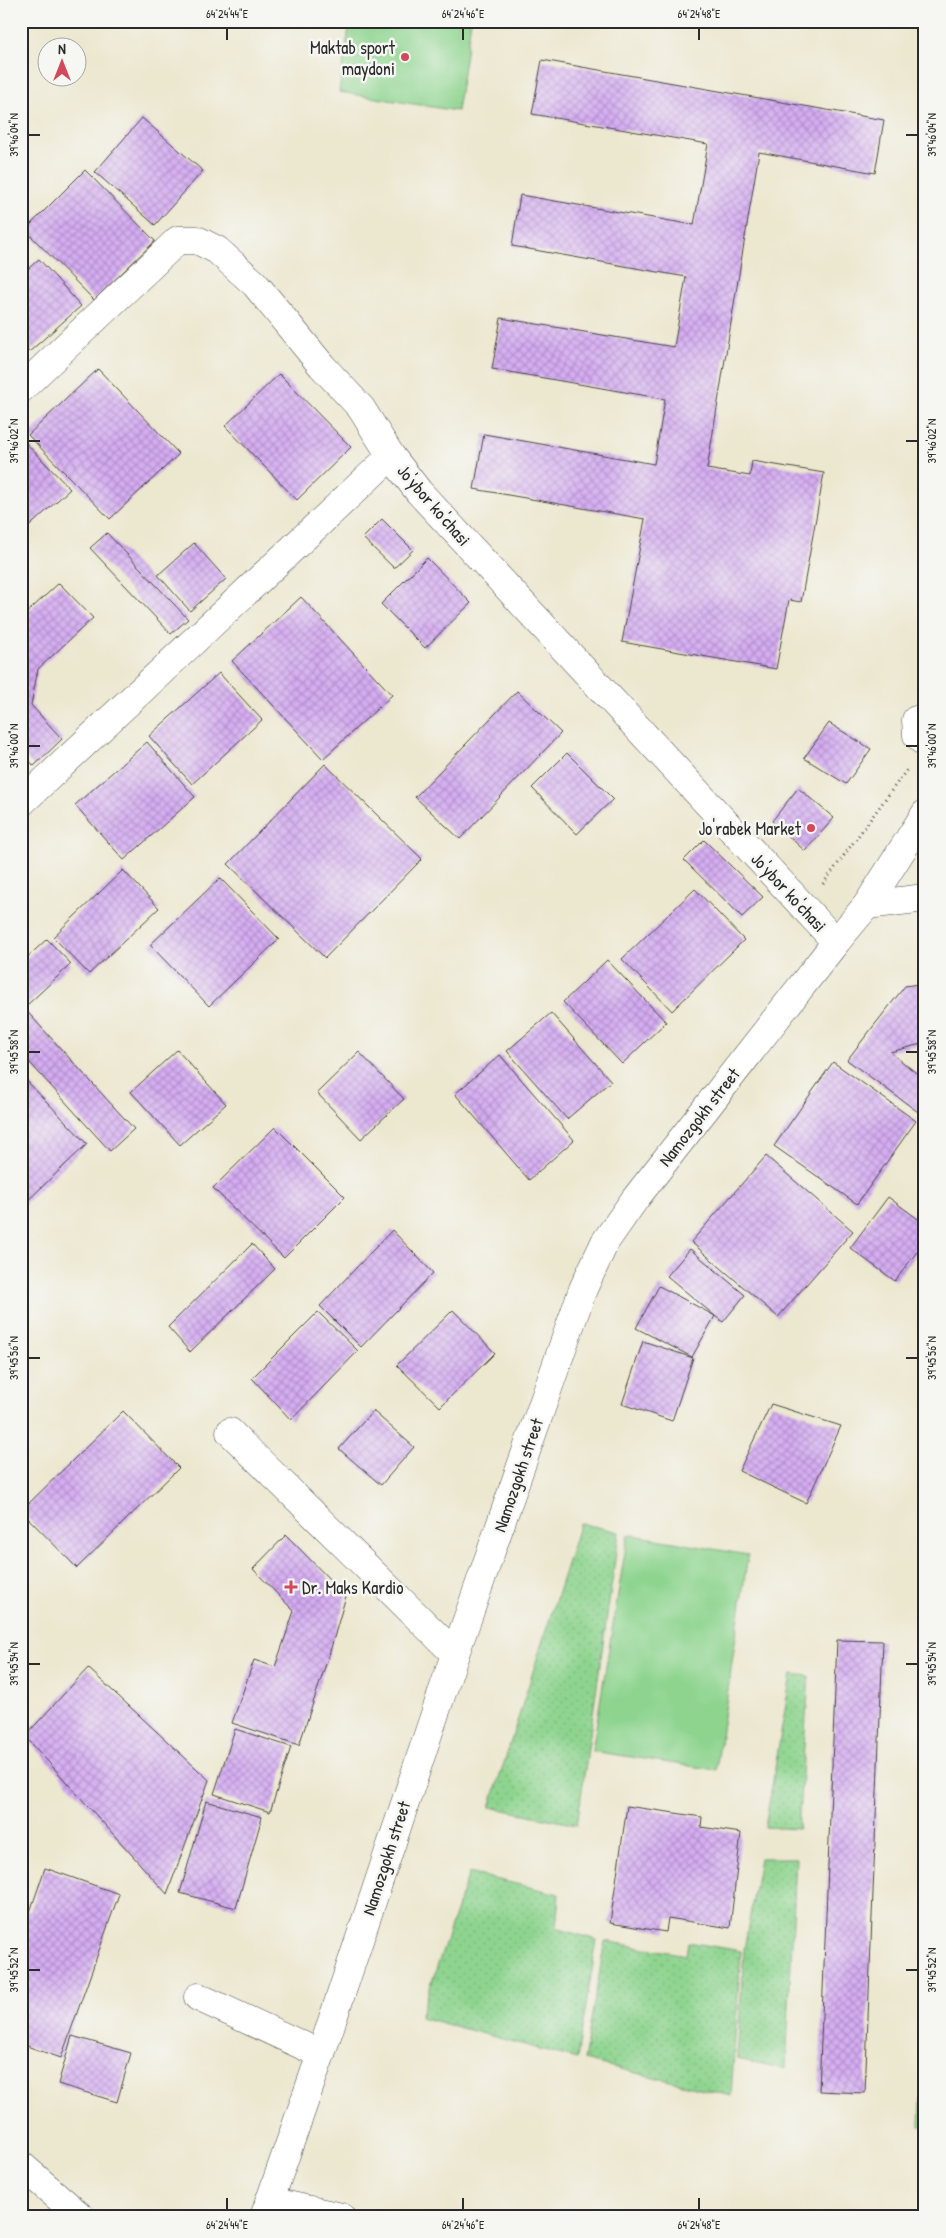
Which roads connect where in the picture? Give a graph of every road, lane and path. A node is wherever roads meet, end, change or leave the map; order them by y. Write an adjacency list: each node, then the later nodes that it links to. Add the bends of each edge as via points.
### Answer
1 (21, 389): 2 (street, Jo'ybor ko'chasi, via 178,240 197,240 217,250 255,284 361,408)
2 (391, 456): 4 (street); 9 (street, Jo'ybor ko'chasi, via 419,492)
3 (917, 743): 6 (path)
4 (21, 803)
5 (925, 814): 8 (street, Namozgokh street)
6 (820, 887)
7 (925, 898): 8 (street)
8 (867, 905): 9 (street, Namozgokh street)
9 (836, 942): 11 (street, Namozgokh street, via 605,1242 583,1289)
10 (230, 1432): 11 (street)
11 (455, 1654): 13 (street, Namozgokh street)
12 (198, 1997): 13 (street)
13 (321, 2054): 15 (street, Namozgokh street)
14 (21, 2165): 16 (street)
15 (267, 2209): 17 (street)
16 (81, 2217)
17 (342, 2217)

